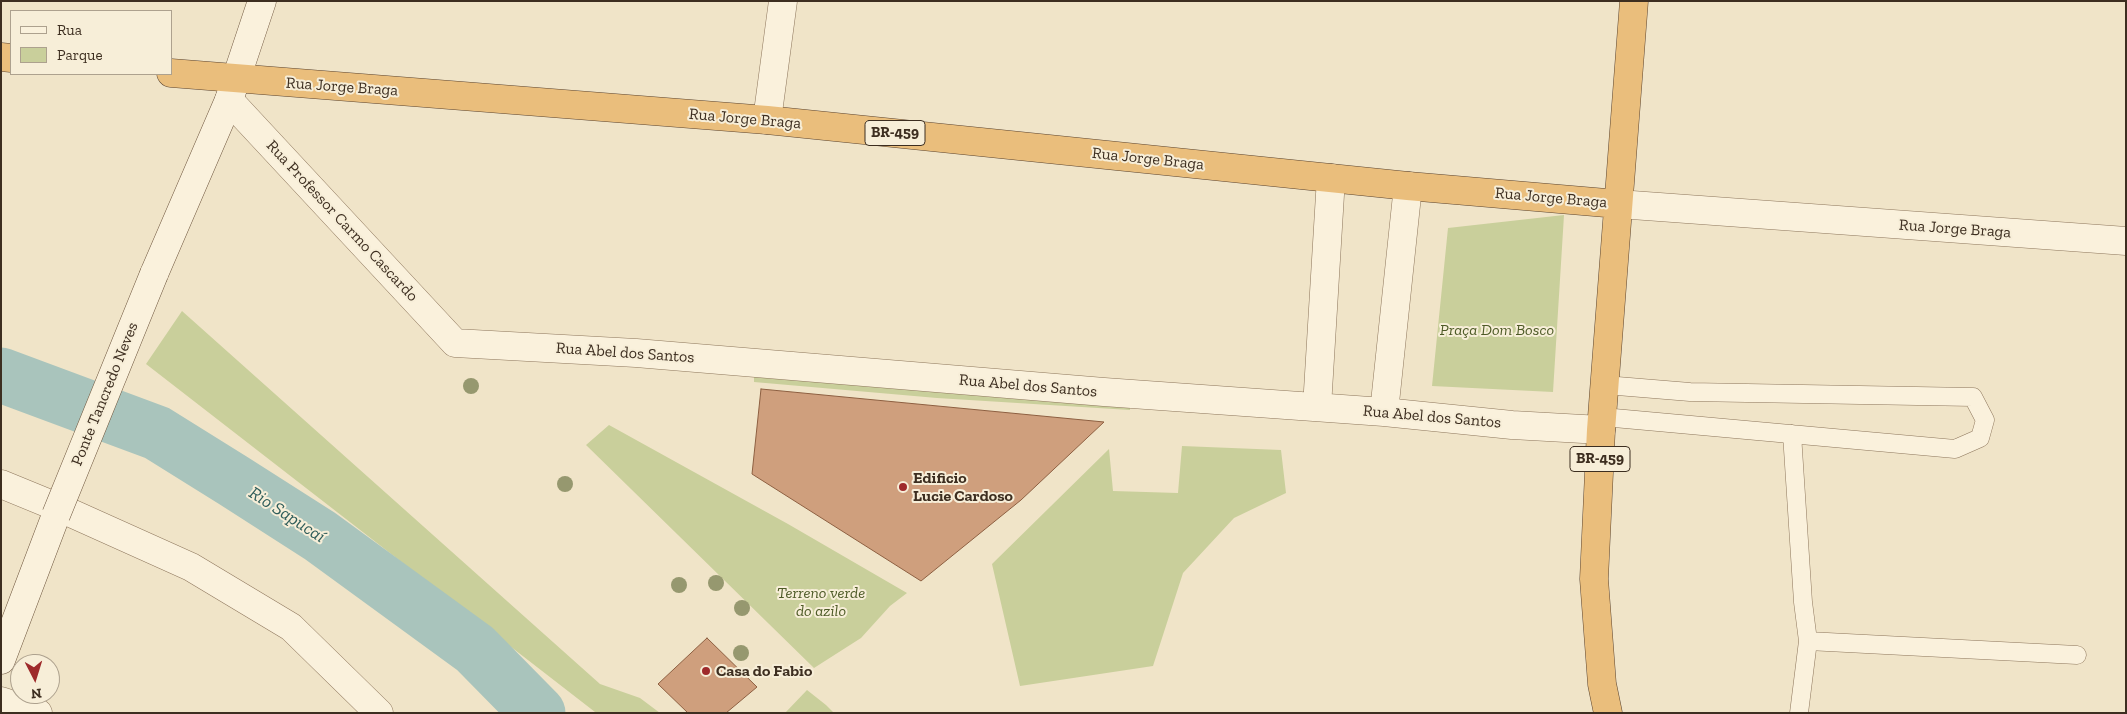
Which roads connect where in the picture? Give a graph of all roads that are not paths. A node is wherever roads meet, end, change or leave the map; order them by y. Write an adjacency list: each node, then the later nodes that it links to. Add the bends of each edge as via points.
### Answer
1 (262, 1): 5 (street, Ponte Tancredo Neves)
2 (783, 1): 6 (street)
3 (1634, 1): 9 (highway, BR-459)
4 (172, 73): 5 (highway, Rua Jorge Braga / BR-459)
5 (233, 90): 6 (highway, Rua Jorge Braga / BR-459); 11 (street, Rua Professor Carmo Cascardo); 18 (street, Ponte Tancredo Neves, bridge, via 154,274)
6 (768, 120): 7 (highway, Rua Jorge Braga / BR-459)
7 (1331, 178): 8 (highway, Rua Jorge Braga / BR-459); 13 (street)
8 (1408, 186): 9 (highway, Rua Jorge Braga / BR-459); 14 (street)
9 (1618, 204): 10 (street, Rua Jorge Braga); 12 (highway, BR-459)
10 (2126, 241)
11 (455, 343): 13 (street, Rua Abel dos Santos, via 636,353)
12 (1605, 385): 15 (highway, BR-459); 16 (lane, via 1690,392 1973,397 1985,420 1980,438 1955,449)
13 (1317, 407): 14 (street, Rua Abel dos Santos)
14 (1384, 412): 15 (street, Rua Abel dos Santos, via 1512,425)
15 (1602, 424): 16 (lane); 25 (highway, BR-459, via 1594,580 1602,684)
16 (1792, 434): 19 (lane)
17 (1, 484): 18 (street)
18 (59, 512): 21 (street, Ponte Tancredo Neves); 23 (street, via 191,567 291,627)
19 (1808, 641): 20 (lane); 26 (lane)
20 (2077, 655)
21 (2, 658)
22 (1, 701): 24 (street)
23 (370, 709)
24 (38, 713)
25 (1608, 713)
26 (1799, 713)

